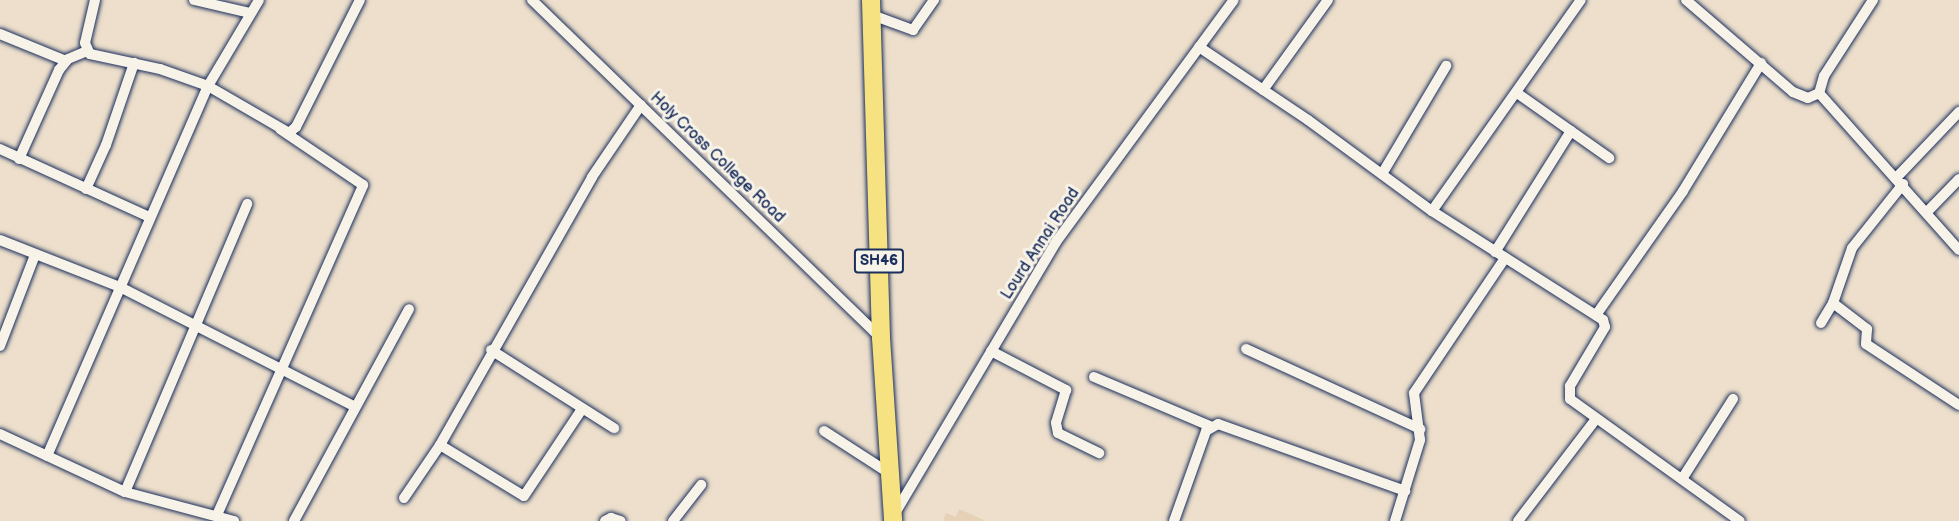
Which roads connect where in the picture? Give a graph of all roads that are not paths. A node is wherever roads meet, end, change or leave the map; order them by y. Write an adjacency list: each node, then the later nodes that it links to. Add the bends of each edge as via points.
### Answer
1 (95, 0): 16 (street, via 85,43)
2 (194, 0): 13 (street)
3 (258, 0): 13 (street)
4 (360, 0): 27 (street, via 296,127 289,133)
5 (532, 0): 25 (street, Holy Cross College Road)
6 (934, 0): 12 (street, via 913,30)
7 (1234, 0): 15 (street, Lourd Annai Road)
8 (1328, 0): 22 (street)
9 (1581, 0): 23 (street)
10 (1686, 0): 19 (street)
11 (1874, 0): 24 (street, via 1824,76)
12 (872, 8): 51 (main road, SH46)
13 (250, 13): 21 (street)
14 (0, 34): 17 (street)
15 (1199, 47): 22 (street); 55 (street, Lourd Annai Road, via 1056,242)
16 (87, 51): 17 (street); 18 (street)
17 (66, 61): 31 (street)
18 (134, 63): 21 (street); 35 (street, via 106,145)
19 (1761, 63): 24 (street, via 1800,97); 48 (street, via 1683,192)
20 (1446, 66): 32 (street)
21 (208, 86): 27 (street); 39 (street)
22 (1263, 90): 32 (street)
23 (1516, 93): 28 (street); 37 (street)
24 (1819, 93): 34 (street)
25 (641, 105): 51 (street, Holy Cross College Road); 54 (street, via 592,177)
26 (1959, 112): 34 (street)
27 (280, 129): 56 (street, via 363,185)
28 (1571, 131): 30 (street); 42 (street)
29 (0, 149): 31 (street)
30 (1610, 158)
31 (19, 159): 35 (street)
32 (1382, 174): 37 (street)
33 (1959, 179): 38 (street)
34 (1900, 181): 38 (street); 46 (street, via 1852,248)
35 (86, 189): 39 (street)
36 (247, 204): 50 (street)
37 (1432, 211): 42 (street)
38 (1927, 213): 41 (street)
39 (149, 217): 45 (street)
40 (0, 240): 43 (street)
41 (1959, 250)
42 (1495, 252): 44 (street)
43 (35, 255): 45 (street); 52 (street)
44 (1505, 258): 48 (street); 65 (street, via 1418,384 1414,405)
45 (120, 287): 50 (street); 70 (street)
46 (1833, 303): 49 (street); 59 (street, via 1867,329 1866,344)
47 (409, 309): 60 (street)
48 (1596, 315): 62 (street, via 1605,327 1570,386 1569,395 1574,404)
49 (1821, 323)
50 (196, 325): 56 (street); 75 (street)
51 (881, 338): 71 (main road, SH46)
52 (0, 346)
53 (1246, 349): 65 (street)
54 (491, 350): 61 (street); 68 (street)
55 (991, 351): 69 (street, via 1066,390 1056,423 1058,433); 78 (street, Lourd Annai Road)
56 (281, 369): 60 (street); 77 (street)
57 (1095, 377): 63 (street)
58 (1733, 399): 72 (street)
59 (1959, 405)
60 (354, 406): 81 (street)
61 (582, 410): 64 (street); 68 (street, via 524,496)
62 (1596, 419): 72 (street); 87 (street)
63 (1210, 426): 74 (street, via 1218,424); 85 (street)
64 (614, 428)
65 (1420, 429): 74 (street)
66 (824, 431): 71 (street)
67 (0, 434): 70 (street)
68 (440, 445): 76 (street)
69 (1099, 453)
70 (48, 456): 75 (street)
71 (889, 473): 78 (main road, SH46)
72 (1682, 479): 79 (street)
73 (701, 485): 84 (street)
74 (1405, 491): 86 (street)
75 (125, 492): 77 (street)
76 (404, 498)
77 (217, 515): 80 (street)
78 (893, 519)
79 (1737, 520)
80 (234, 521)
81 (294, 521)
82 (605, 521): 83 (street)
83 (621, 521)
84 (673, 521)
85 (1174, 521)
86 (1395, 521)
87 (1518, 521)

